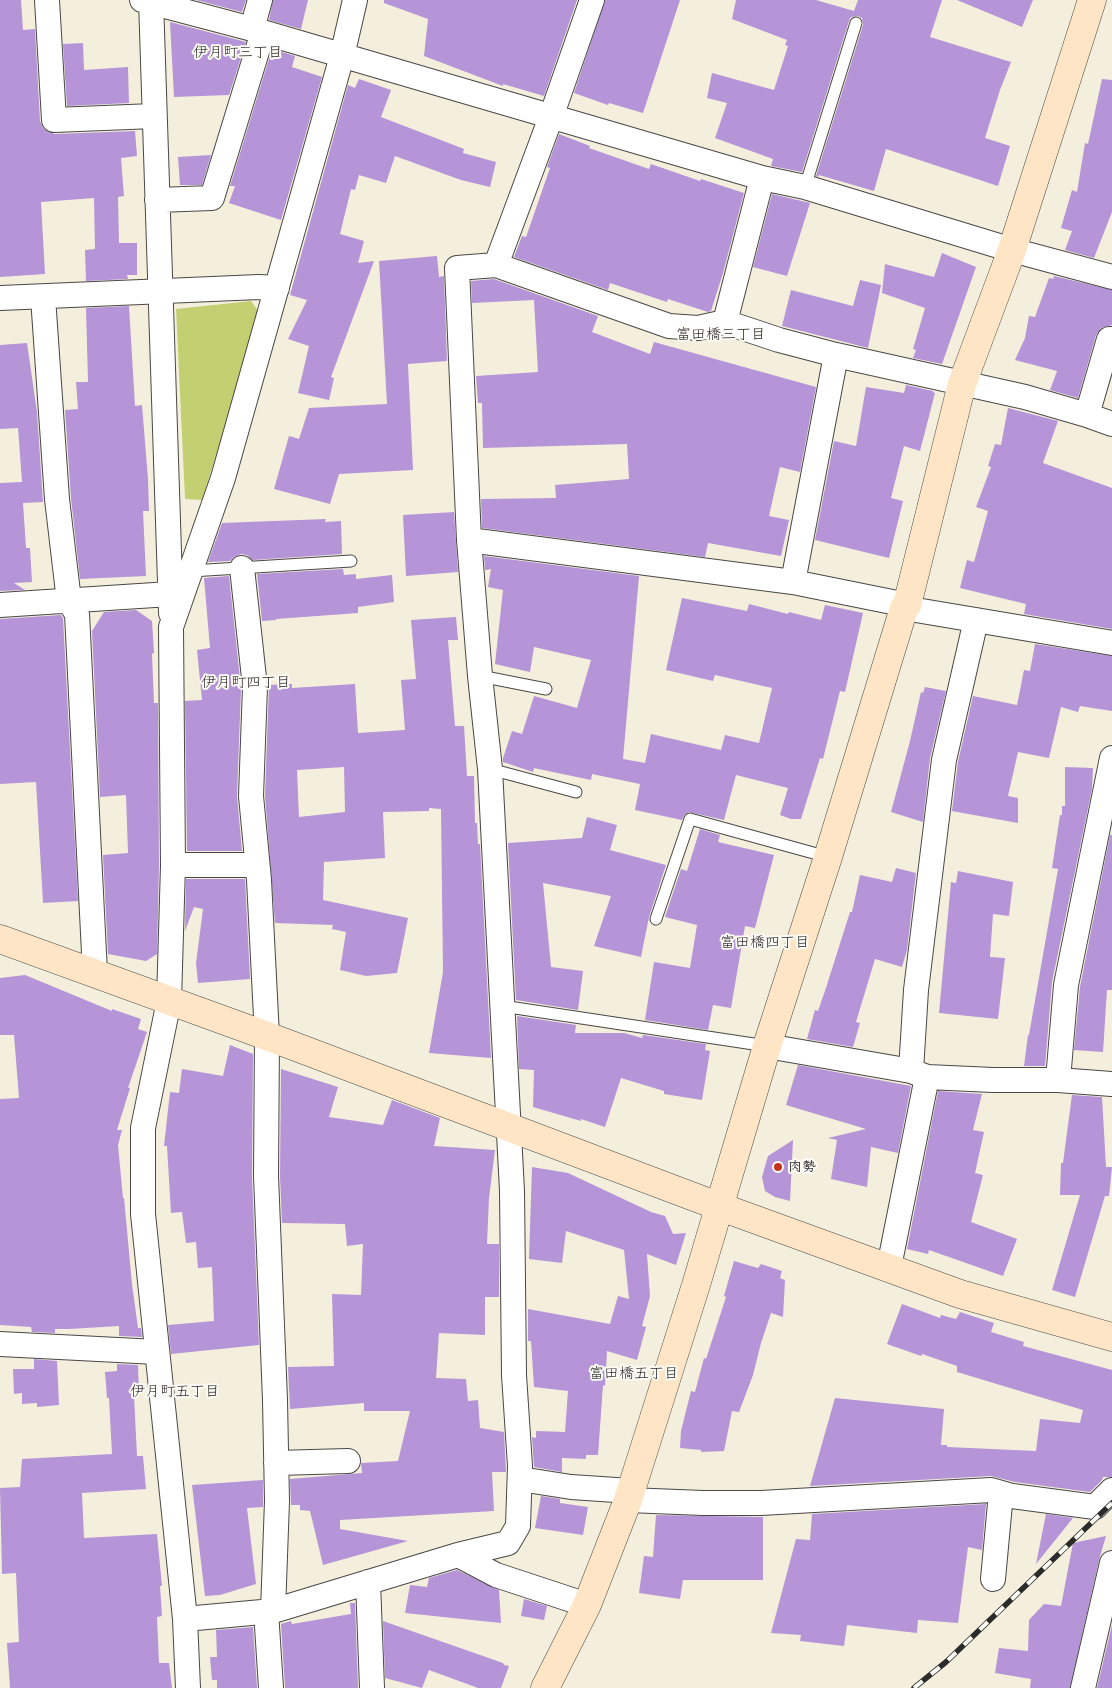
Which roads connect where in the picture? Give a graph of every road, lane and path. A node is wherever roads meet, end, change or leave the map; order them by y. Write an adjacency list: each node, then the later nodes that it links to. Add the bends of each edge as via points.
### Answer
1 (47, 0): 10 (street, via 54,120)
2 (260, 0): 8 (street)
3 (355, 0): 9 (street)
4 (592, 0): 11 (street)
5 (1092, 0): 15 (street)
6 (148, 1): 8 (street); 10 (street)
7 (856, 23): 13 (lane)
8 (258, 30): 9 (street); 14 (street, via 212,198)
9 (342, 56): 11 (street); 18 (street)
10 (154, 116): 14 (street)
11 (551, 117): 12 (street); 16 (street)
12 (762, 178): 13 (street); 22 (street)
13 (805, 187): 15 (street)
14 (157, 200): 19 (street)
15 (1012, 250): 17 (street); 25 (street)
16 (496, 265): 22 (street, via 668,326 698,328); 28 (street, via 457,268)
17 (1112, 277)
18 (277, 288): 19 (street); 31 (street, via 223,478)
19 (160, 292): 20 (street); 33 (street)
20 (43, 297): 21 (street); 34 (street, via 57,499)
21 (0, 298)
22 (725, 322): 24 (street)
23 (1112, 339): 26 (street, via 1109,339)
24 (836, 355): 25 (street); 32 (street)
25 (962, 384): 26 (street, via 1025,397); 36 (street)
26 (1087, 415): 27 (street)
27 (1112, 424)
28 (469, 540): 32 (street); 40 (street)
29 (351, 561): 30 (lane)
30 (242, 568): 31 (lane); 47 (street, via 255,687 251,796)
31 (190, 571): 38 (street)
32 (793, 582): 36 (street)
33 (170, 594): 34 (street); 38 (street)
34 (69, 601): 35 (street); 50 (street, via 78,614)
35 (0, 605)
36 (905, 606): 37 (street); 45 (street)
37 (976, 620): 39 (street); 55 (street, via 944,760 916,990)
38 (171, 627): 46 (street)
39 (1112, 643)
40 (480, 676): 41 (lane); 43 (street)
41 (546, 689)
42 (1112, 758): 56 (street, via 1066,985)
43 (490, 769): 44 (lane); 52 (street)
44 (576, 792)
45 (828, 857): 48 (lane, via 690,819); 54 (street)
46 (173, 865): 47 (street); 51 (street)
47 (257, 865): 53 (street)
48 (656, 919)
49 (0, 939): 50 (street)
50 (95, 973): 51 (street)
51 (168, 1001): 53 (street); 63 (street, via 143,1128 143,1214)
52 (502, 1006): 54 (lane); 58 (street)
53 (267, 1036): 58 (street); 65 (street, via 266,1176)
54 (767, 1046): 55 (street); 59 (street)
55 (919, 1074): 56 (street, via 993,1080); 60 (street)
56 (1058, 1080): 57 (street)
57 (1112, 1084)
58 (508, 1126): 59 (street); 66 (street)
59 (718, 1206): 60 (street); 69 (street)
60 (889, 1268): 61 (street, via 960,1294)
61 (1112, 1337)
62 (0, 1344): 63 (street)
63 (157, 1352): 77 (street)
64 (348, 1462): 65 (street)
65 (276, 1463): 76 (street, via 277,1501)
66 (520, 1479): 69 (street); 70 (street, via 518,1526 508,1543)
67 (1112, 1490): 68 (street, via 1095,1507)
68 (1001, 1493): 69 (street, via 991,1490 938,1492 751,1503 703,1503); 72 (street)
69 (629, 1496): 74 (street)
70 (458, 1555): 73 (street); 74 (street, via 496,1575)
71 (1112, 1563): 75 (street)
72 (993, 1578)
73 (368, 1582): 76 (street); 80 (street)
74 (587, 1605): 81 (street)
75 (1107, 1609): 82 (street)
76 (270, 1611): 77 (street); 79 (street)
77 (185, 1619): 78 (street)
78 (188, 1688)
79 (271, 1688)
80 (372, 1688)
81 (545, 1688)
82 (1083, 1688)

